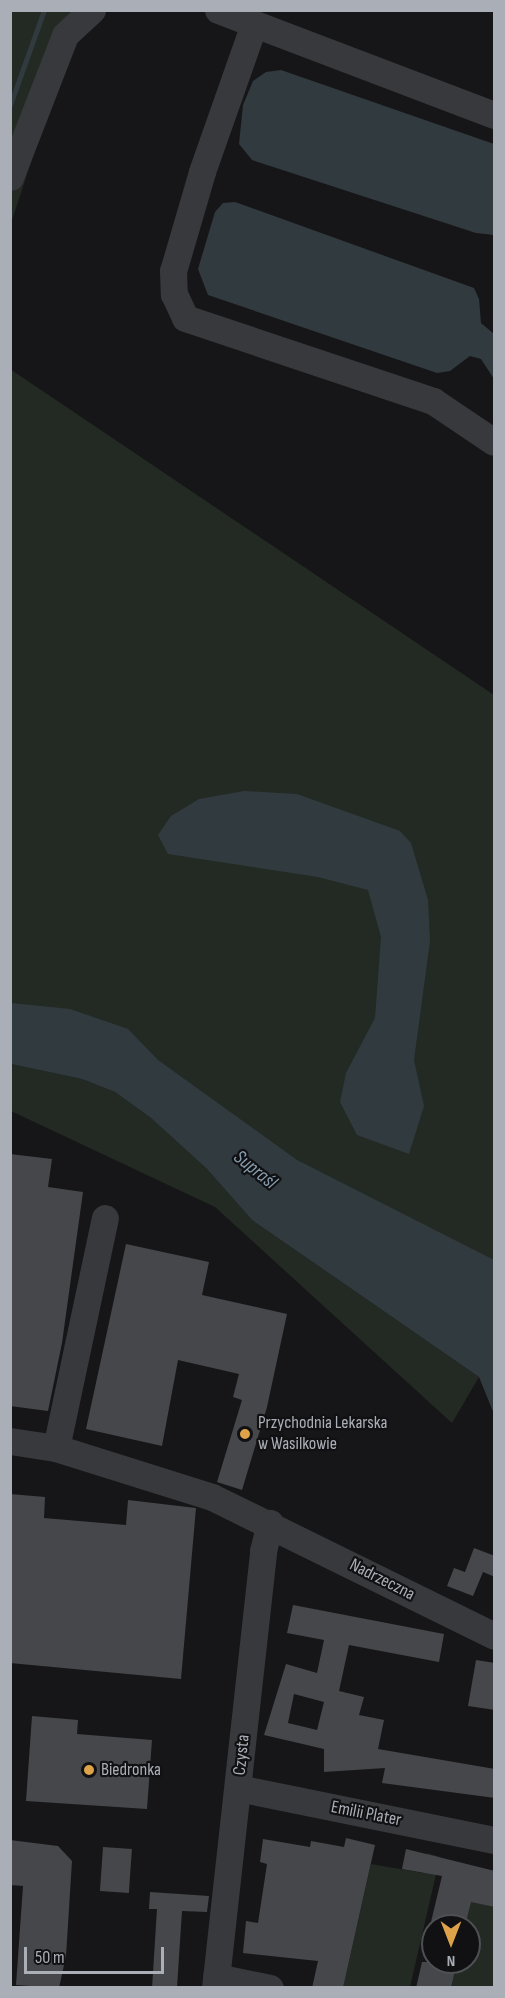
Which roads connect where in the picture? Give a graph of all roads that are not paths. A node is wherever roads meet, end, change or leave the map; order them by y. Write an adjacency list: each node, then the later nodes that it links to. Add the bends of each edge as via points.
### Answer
1 (92, 10): 5 (street, via 65,35)
2 (218, 10): 3 (street)
3 (254, 24): 4 (street); 6 (street, via 202,172 173,271 174,294 185,318 433,401)
4 (495, 115)
5 (10, 177)
6 (495, 442)
7 (105, 1218): 9 (street)
8 (10, 1441): 9 (street, Nadrzeczna)
9 (56, 1448): 10 (street, Nadrzeczna, via 212,1497)
10 (270, 1523): 11 (street, Nadrzeczna); 12 (street, Czysta, via 263,1551)
11 (495, 1636)
12 (238, 1788): 13 (street, Emilii Plater); 14 (street, Czysta)
13 (495, 1840)
14 (216, 1982): 15 (street)
15 (270, 1988)

